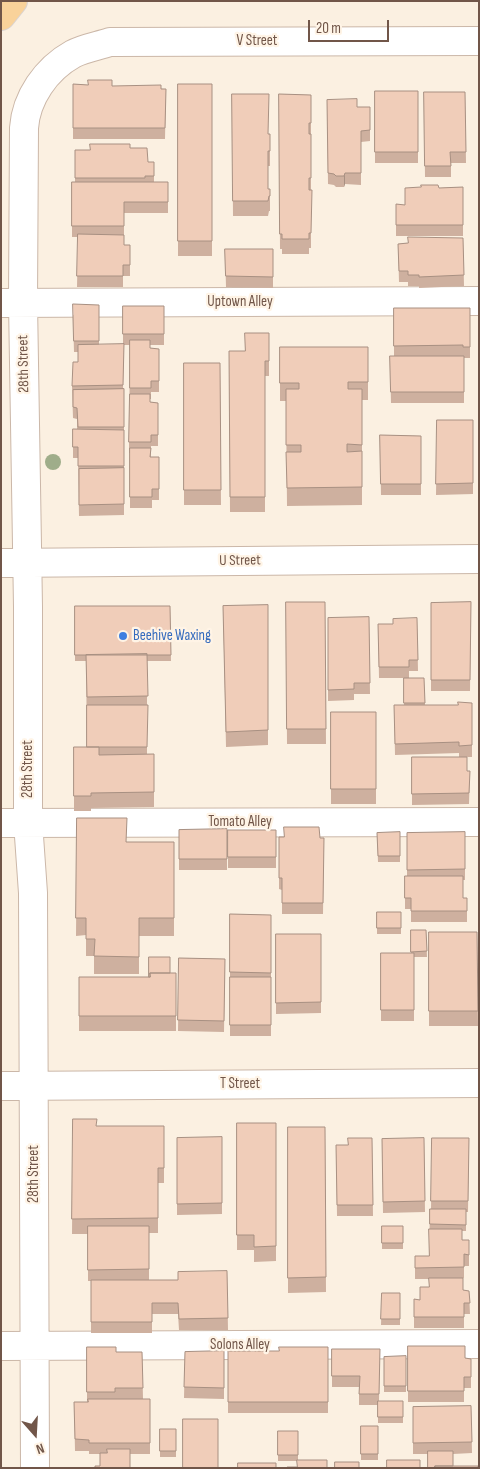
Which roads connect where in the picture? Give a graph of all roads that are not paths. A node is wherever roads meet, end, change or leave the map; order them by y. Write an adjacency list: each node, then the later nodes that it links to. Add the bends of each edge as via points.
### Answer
1 (13, 1): 2 (main road)
2 (1, 16)
3 (479, 41): 4 (street, V Street, via 110,42 73,54)
4 (46, 76): 6 (street, 28th Street, via 33,94 24,117)
5 (479, 301): 6 (street, Uptown Alley)
6 (12, 303): 8 (street, 28th Street)
7 (479, 559): 8 (street, U Street)
8 (14, 563): 9 (street, 28th Street)
9 (28, 822): 10 (street, Tomato Alley); 11 (street, Tomato Alley); 13 (street, 28th Street, via 33,893)
10 (479, 822)
11 (1, 823)
12 (479, 1083): 13 (street, T Street)
13 (33, 1085): 14 (street, T Street); 17 (street, 28th Street)
14 (1, 1086)
15 (479, 1344): 17 (street, Solons Alley)
16 (1, 1346): 17 (street, Solons Alley)
17 (34, 1346): 18 (street, 28th Street)
18 (35, 1468)

